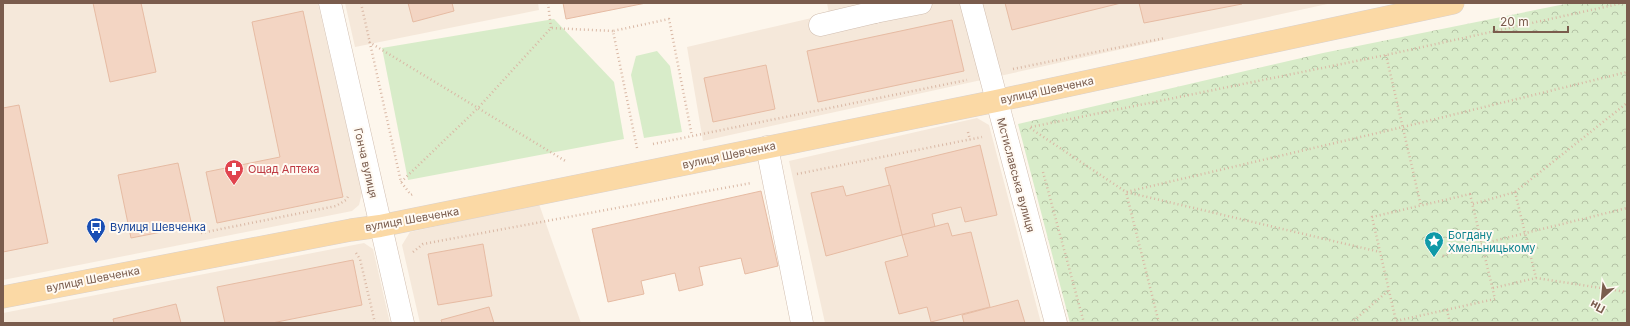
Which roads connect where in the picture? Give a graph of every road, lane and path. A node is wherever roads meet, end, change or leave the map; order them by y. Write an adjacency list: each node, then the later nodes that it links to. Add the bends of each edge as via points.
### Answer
1 (330, 3): 41 (street, Гонча вулиця)
2 (361, 3): 12 (path)
3 (548, 3): 10 (path)
4 (921, 3): 8 (street)
5 (971, 3): 15 (street, Мстиславська вулиця)
6 (1453, 3): 16 (main road, вулиця Шевченка)
7 (1623, 3): 13 (path)
8 (873, 8): 9 (street)
9 (820, 24)
10 (551, 28): 11 (path); 18 (path)
11 (613, 31): 23 (path, via 669,19); 27 (path, via 636,148)
12 (369, 42): 18 (path); 34 (path)
13 (1386, 56): 19 (path); 20 (path)
14 (1627, 72): 19 (path)
15 (990, 74): 16 (street, Мстиславська вулиця); 23 (path)
16 (996, 101): 28 (main road, вулиця Шевченка); 57 (street, Мстиславська вулиця)
17 (1627, 103): 36 (path)
18 (478, 108): 30 (path); 34 (path)
19 (1403, 127): 35 (path); 39 (path)
20 (1030, 128): 22 (path); 35 (path)
21 (968, 132): 25 (path)
22 (1032, 135)
23 (692, 136): 26 (path)
24 (985, 137): 25 (path)
25 (970, 140): 33 (path)
26 (650, 145)
27 (643, 146)
28 (768, 147): 33 (street); 41 (main road, вулиця Шевченка)
29 (574, 160): 30 (path)
30 (567, 162): 31 (path)
31 (559, 164)
32 (1041, 165): 58 (path)
33 (774, 178): 47 (path, via 423,244 412,252); 56 (street)
34 (401, 182): 37 (path, via 411,195)
35 (1126, 192): 45 (path); 59 (path)
36 (1515, 192): 38 (path); 42 (path)
37 (419, 193)
38 (1473, 204): 39 (path, via 1470,194); 43 (path)
39 (1421, 206): 45 (path, via 1372,217)
40 (1627, 208): 42 (path)
41 (380, 226): 52 (main road, вулиця Шевченка); 55 (street, Гонча вулиця)
42 (1525, 234): 43 (path); 48 (path)
43 (1482, 244): 46 (path, via 1456,250); 49 (path)
44 (352, 248): 54 (path, via 360,260)
45 (1380, 252): 50 (path)
46 (1444, 256)
47 (414, 259)
48 (1536, 278): 49 (path); 51 (path)
49 (1493, 288): 53 (path, via 1495,299)
50 (1389, 290): 53 (path, via 1396,321); 60 (path)
51 (1627, 292)
52 (3, 296)
53 (1447, 310): 61 (path)
54 (375, 323)
55 (403, 323)
56 (802, 323)
57 (1056, 323)
58 (1084, 323)
59 (1159, 323)
60 (1351, 323)
61 (1450, 323)

